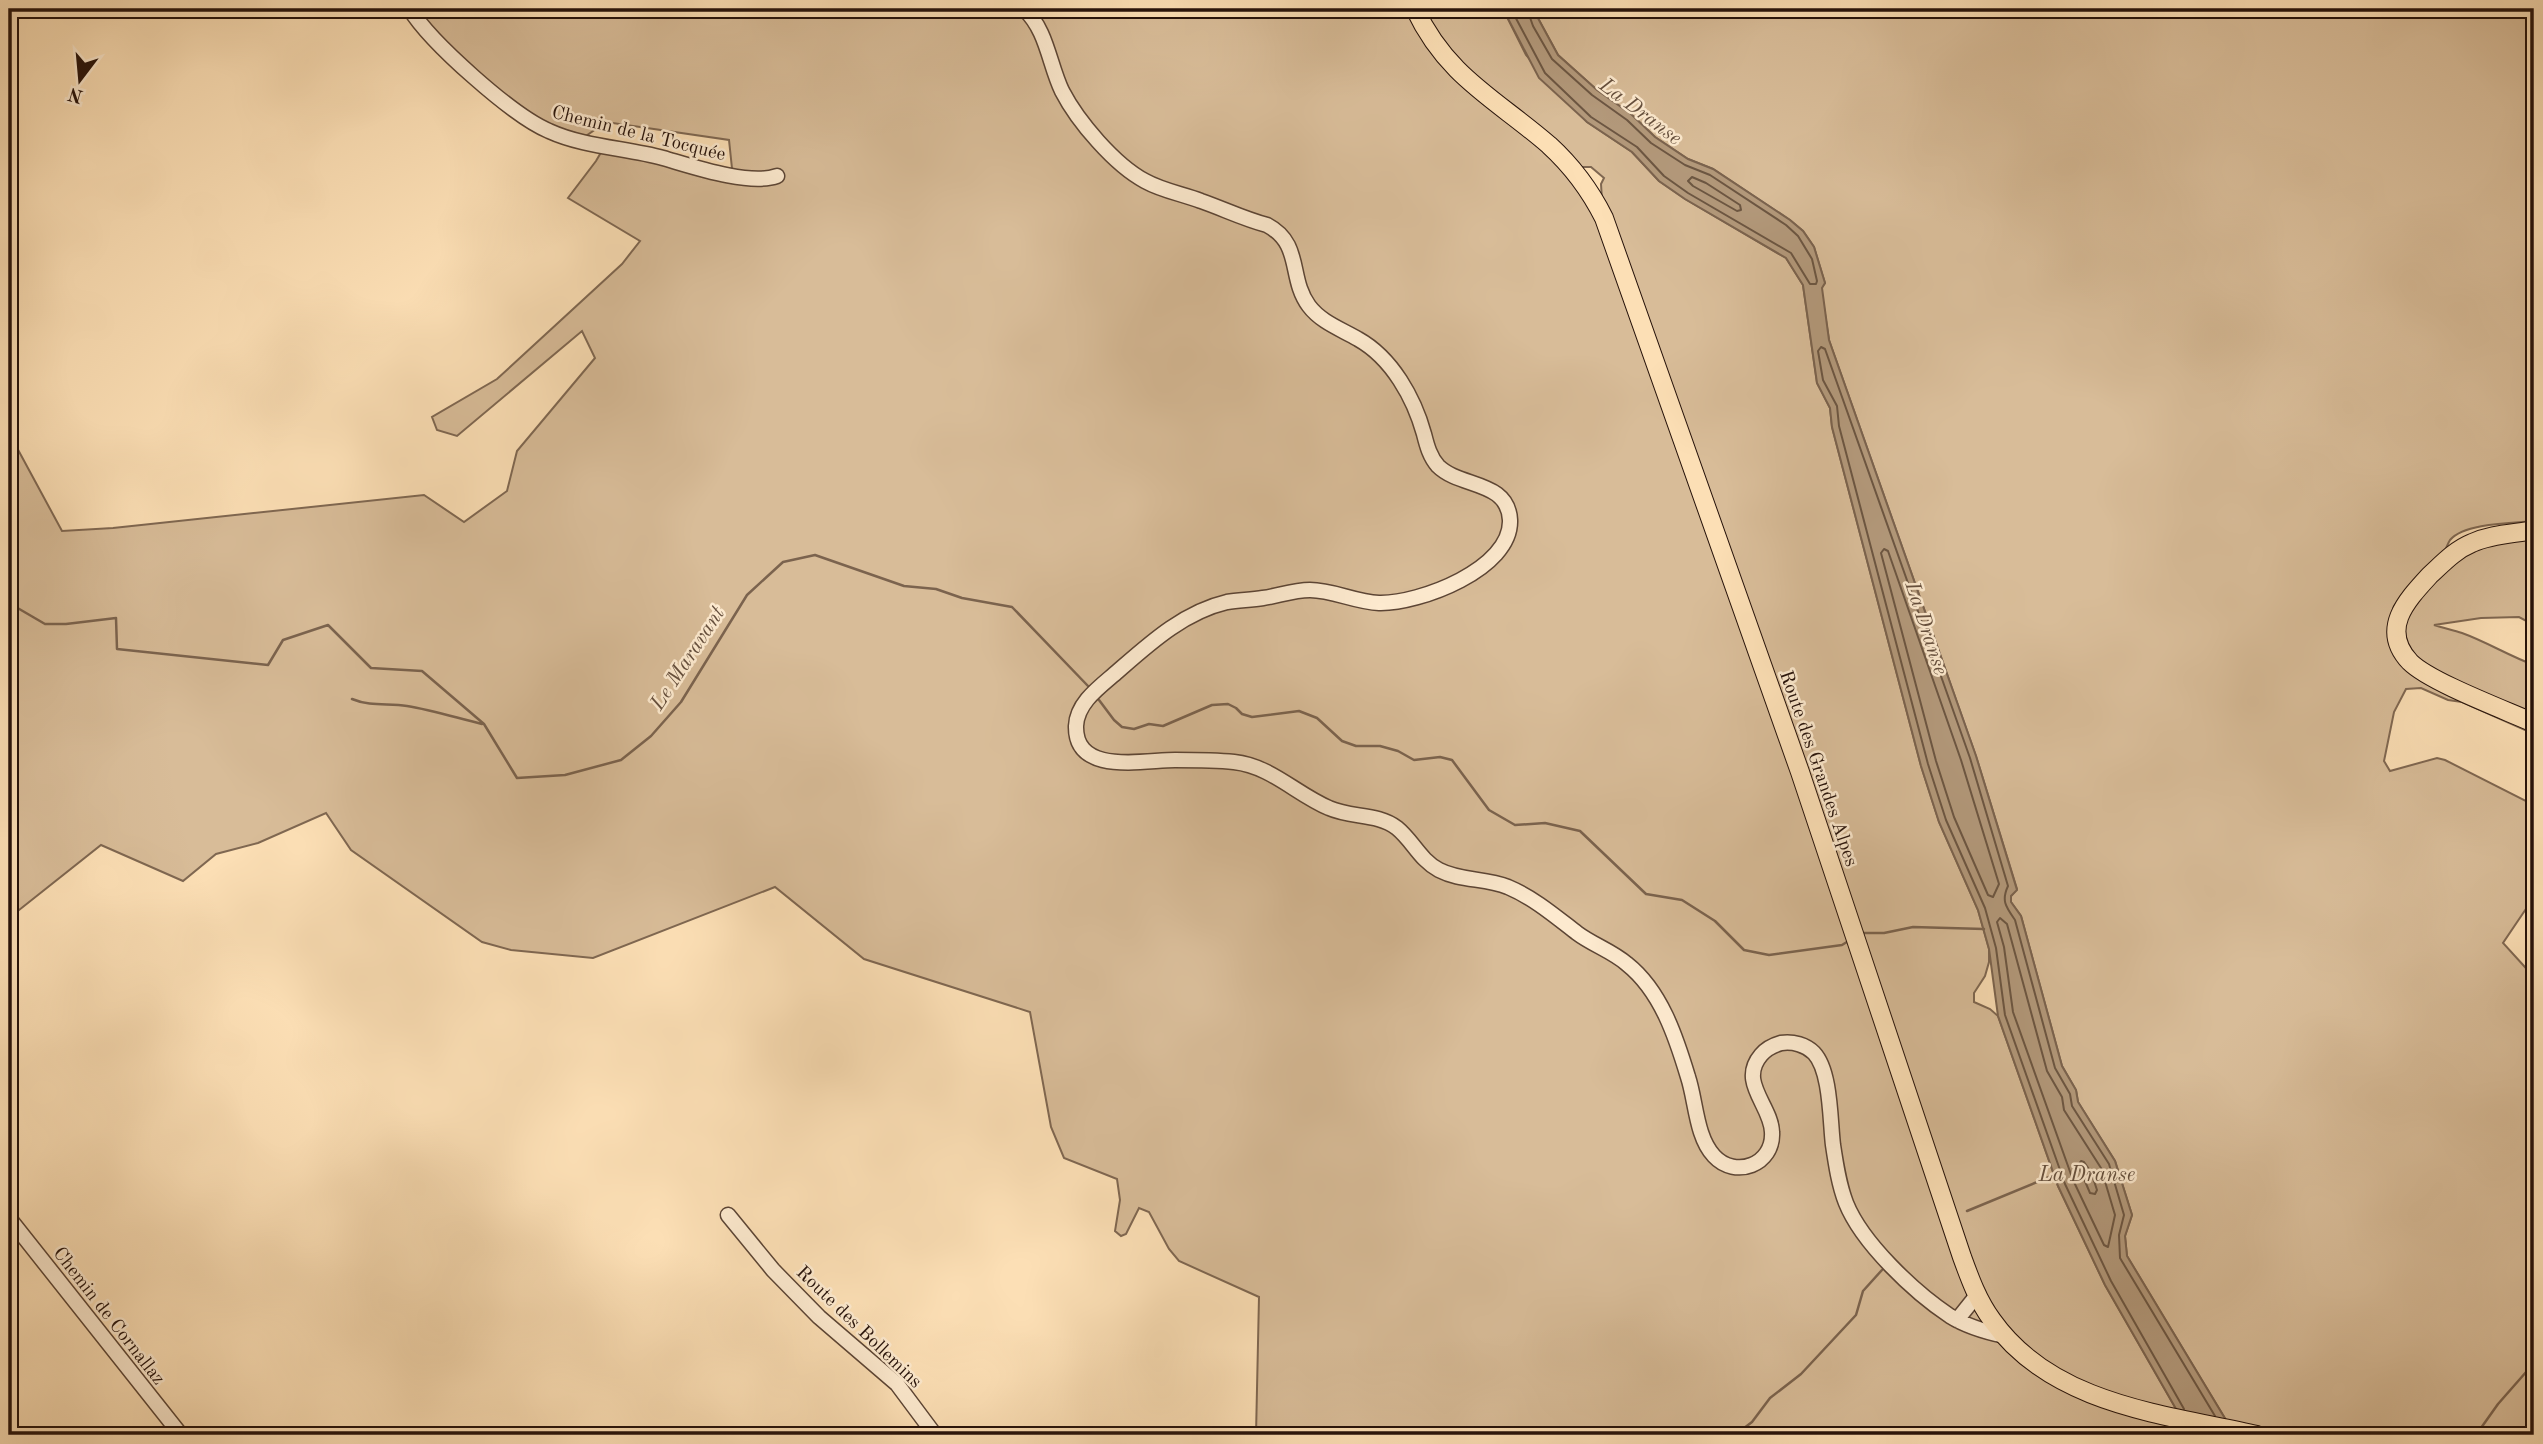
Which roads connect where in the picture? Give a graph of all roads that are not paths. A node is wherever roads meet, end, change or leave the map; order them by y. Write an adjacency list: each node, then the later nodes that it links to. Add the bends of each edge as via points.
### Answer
1 (410, 9): 4 (street, Chemin de la Tocquée, via 456,59 548,131 700,170 763,179)
2 (1024, 9): 10 (street, via 1041,31 1067,100 1123,166 1146,182 1267,225 1283,235 1308,305 1384,358 1417,413 1438,466 1491,490 1506,506 1510,521 1504,542 1484,564 1426,595 1382,603 1305,590 1227,602 1195,614 1149,644 1089,697 1076,721 1081,746 1108,761 1250,764 1331,809 1391,824 1441,871 1504,886 1539,905 1583,938 1622,959 1648,985 1682,1059 1705,1143 1717,1160 1729,1166 1757,1163 1772,1140 1769,1119 1754,1088 1757,1060 1780,1044 1808,1048 1824,1072 1837,1171 1852,1217 1881,1257)
3 (1415, 9): 9 (main road, Route des Grandes Alpes, via 1450,64 1560,156 1604,218)
4 (777, 176)
5 (2534, 530): 6 (main road, via 2487,537 2459,549 2410,596 2396,627 2399,644 2413,665)
6 (2534, 723)
7 (729, 1215): 13 (street, Route des Bollemins, via 819,1318 897,1384)
8 (9, 1218): 12 (street, Chemin de Cornallaz)
9 (1978, 1295): 10 (street); 11 (main road, Route des Grandes Alpes)
10 (1957, 1320): 11 (street)
11 (2005, 1336): 14 (main road, Route des Grandes Alpes, via 2057,1379 2090,1395)
12 (181, 1435)
13 (935, 1435)
14 (2257, 1435)

